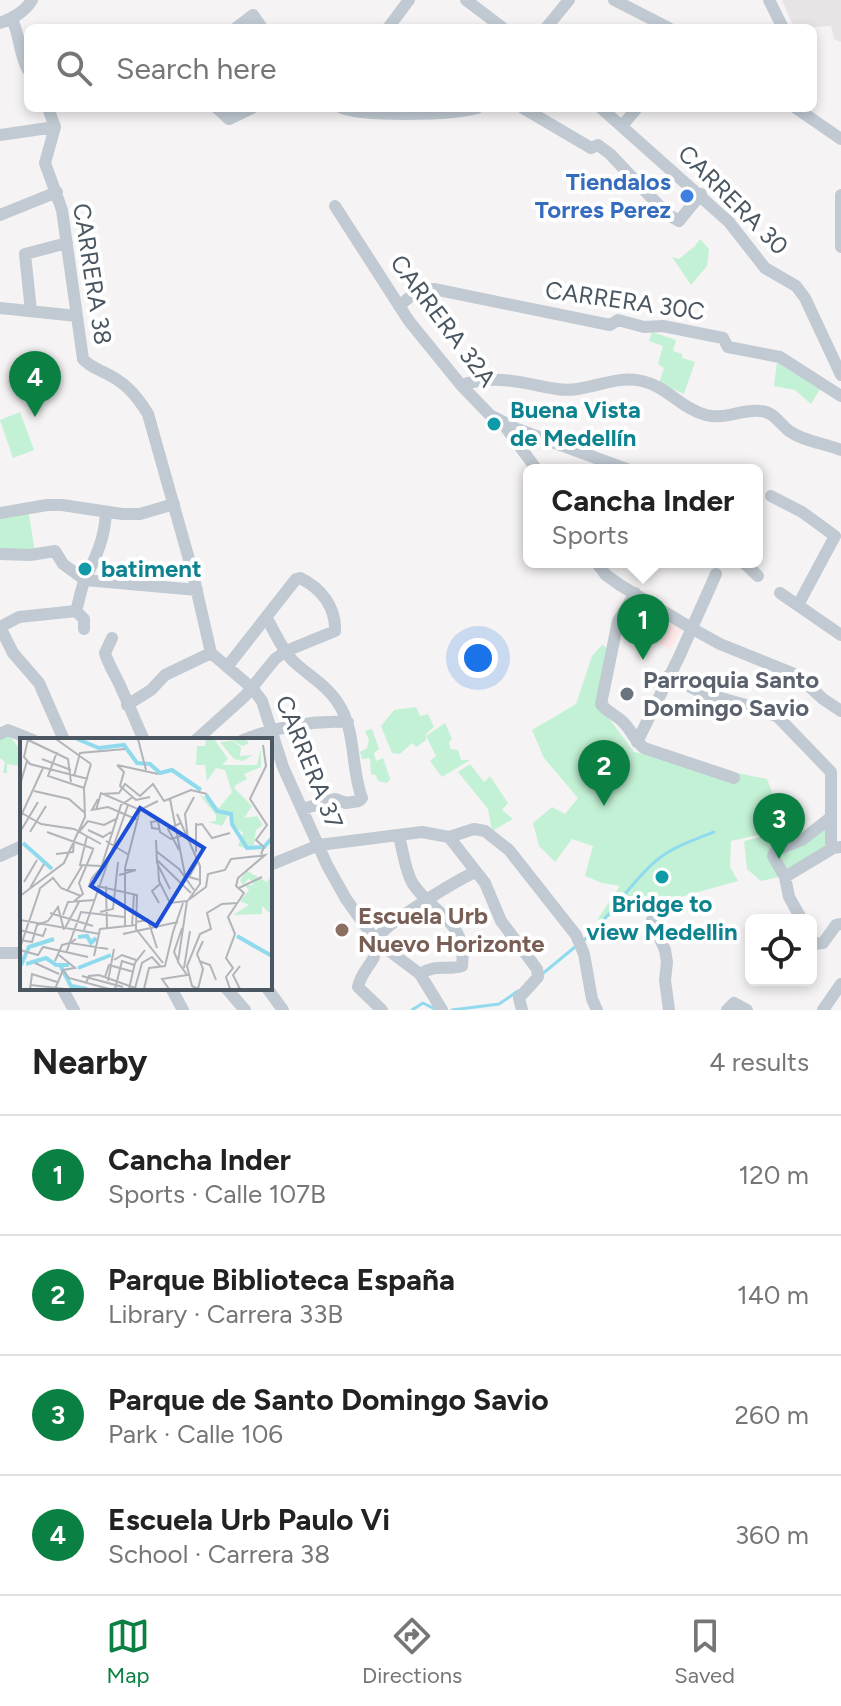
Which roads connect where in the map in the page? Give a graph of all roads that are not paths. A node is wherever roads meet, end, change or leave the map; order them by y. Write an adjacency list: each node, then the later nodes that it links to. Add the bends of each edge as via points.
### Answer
1 (32, 0): 8 (street)
2 (409, 0): 11 (street)
3 (466, 0): 12 (street)
4 (569, 0): 13 (street)
5 (614, 0): 7 (street)
6 (769, 0): 15 (street)
7 (638, 5): 14 (street)
8 (6, 21): 16 (street, via 19,33)
9 (241, 24): 10 (street, via 253,15)
10 (259, 24)
11 (391, 24)
12 (498, 24)
13 (549, 24)
14 (664, 24)
15 (781, 24)
16 (24, 60)
17 (49, 112): 27 (street)
18 (245, 112): 25 (street, via 233,119)
19 (365, 112): 20 (street)
20 (441, 112)
21 (530, 112): 31 (street, via 591,148 598,145 679,221)
22 (606, 112): 26 (street, CARRERA 30)
23 (634, 112): 26 (street)
24 (802, 112): 29 (street)
25 (221, 113)
26 (622, 126): 31 (street, CARRERA 30)
27 (55, 127): 28 (street); 30 (street, CARRERA 38, via 45,163)
28 (0, 135)
29 (841, 139)
30 (57, 192): 34 (street); 35 (street, CARRERA 38)
31 (701, 194): 41 (street, CARRERA 30, via 765,268 796,286)
32 (841, 195): 36 (street)
33 (335, 206): 37 (street, CARRERA 32A)
34 (0, 215)
35 (67, 243): 39 (street, via 25,254); 40 (street, CARRERA 38)
36 (841, 247)
37 (399, 306): 42 (street, CARRERA 32A); 43 (street, CARRERA 30C, via 417,291 434,289 580,320 610,325 618,320 723,338 728,347 780,357)
38 (0, 308): 39 (street)
39 (31, 311): 40 (street)
40 (77, 316): 49 (street, CARRERA 38, via 83,359 122,382 148,414)
41 (841, 375)
42 (461, 385): 44 (street, CARRERA 32A); 45 (street, via 503,379 569,390 643,381 704,415 769,413 803,439)
43 (841, 396)
44 (502, 422): 46 (street); 47 (street, CARRERA 32A)
45 (841, 450)
46 (533, 464)
47 (613, 464)
48 (771, 496): 52 (street)
49 (174, 504): 50 (street, via 140,514); 59 (street)
50 (106, 512): 51 (street, via 47,505); 58 (street, via 103,540)
51 (0, 513)
52 (838, 537): 62 (street)
53 (0, 554): 58 (street, via 55,551)
54 (601, 568): 60 (street)
55 (749, 568): 57 (street)
56 (716, 574): 66 (street)
57 (758, 576)
58 (85, 580): 59 (street); 63 (street)
59 (197, 590): 72 (street)
60 (635, 593): 66 (street); 87 (street, via 615,630 601,704 625,723)
61 (780, 593): 62 (street)
62 (798, 605): 68 (street)
63 (76, 611): 65 (street, via 19,617); 67 (street, via 84,619)
64 (267, 619): 70 (street); 70 (street, via 300,578 320,592 334,613 332,634); 74 (street)
65 (0, 627): 71 (street)
66 (691, 628): 75 (street); 78 (street, via 797,675)
67 (84, 629)
68 (841, 635)
69 (112, 638): 77 (street, via 105,653)
70 (286, 651): 76 (street); 79 (street, via 320,680)
71 (13, 653): 73 (street); 83 (street, via 39,683)
72 (211, 653): 74 (street, CARRERA 37); 77 (street, via 165,675)
73 (0, 658)
74 (227, 667): 76 (street, CARRERA 37)
75 (668, 676): 87 (street); 89 (street, via 778,717)
76 (252, 688): 80 (street, CARRERA 37); 85 (street)
77 (127, 705): 84 (street)
78 (841, 711)
79 (348, 722): 80 (street); 91 (street, via 362,799 335,799)
80 (272, 729): 86 (street); 88 (street, CARRERA 37)
81 (0, 734): 82 (street, via 8,730)
82 (28, 738)
83 (63, 738)
84 (143, 738)
85 (198, 738)
86 (248, 738)
87 (637, 742): 90 (street)
88 (276, 769): 91 (street, CARRERA 37)
89 (836, 772): 92 (street)
90 (734, 778)
91 (303, 809): 95 (street, CARRERA 37)
92 (830, 818): 97 (street); 101 (street, via 816,832 774,852)
93 (399, 836): 94 (street, via 422,832); 95 (street); 102 (street, via 411,881)
94 (449, 837): 100 (street); 123 (street, via 485,831 509,850 576,935)
95 (319, 845): 99 (street); 106 (street, CARRERA 37, via 346,899)
96 (20, 847): 98 (street)
97 (835, 847): 101 (street)
98 (0, 856)
99 (272, 864)
100 (475, 872): 102 (street); 115 (street, via 501,921 537,969 538,977 519,998)
101 (785, 877): 103 (street)
102 (426, 900): 106 (street); 108 (street, via 461,936 463,962 459,968 441,966)
103 (799, 914)
104 (652, 920): 124 (street, via 665,950)
105 (841, 924): 107 (street)
106 (376, 941): 108 (street, CARRERA 37); 120 (street, via 376,954 358,982)
107 (817, 941)
108 (420, 974): 114 (street, CARRERA 37)
109 (841, 984): 127 (street)
110 (63, 990): 116 (street)
111 (172, 990): 117 (street)
112 (228, 990): 118 (street)
113 (268, 990): 119 (street)
114 (432, 993): 121 (street); 122 (street, CARRERA 37)
115 (521, 1006)
116 (74, 1010)
117 (183, 1010)
118 (245, 1010)
119 (283, 1010)
120 (382, 1010)
121 (429, 1010)
122 (442, 1010)
123 (597, 1010)
124 (669, 1010)
125 (727, 1010): 126 (street, via 734,1003)
126 (747, 1010)
127 (823, 1010)

